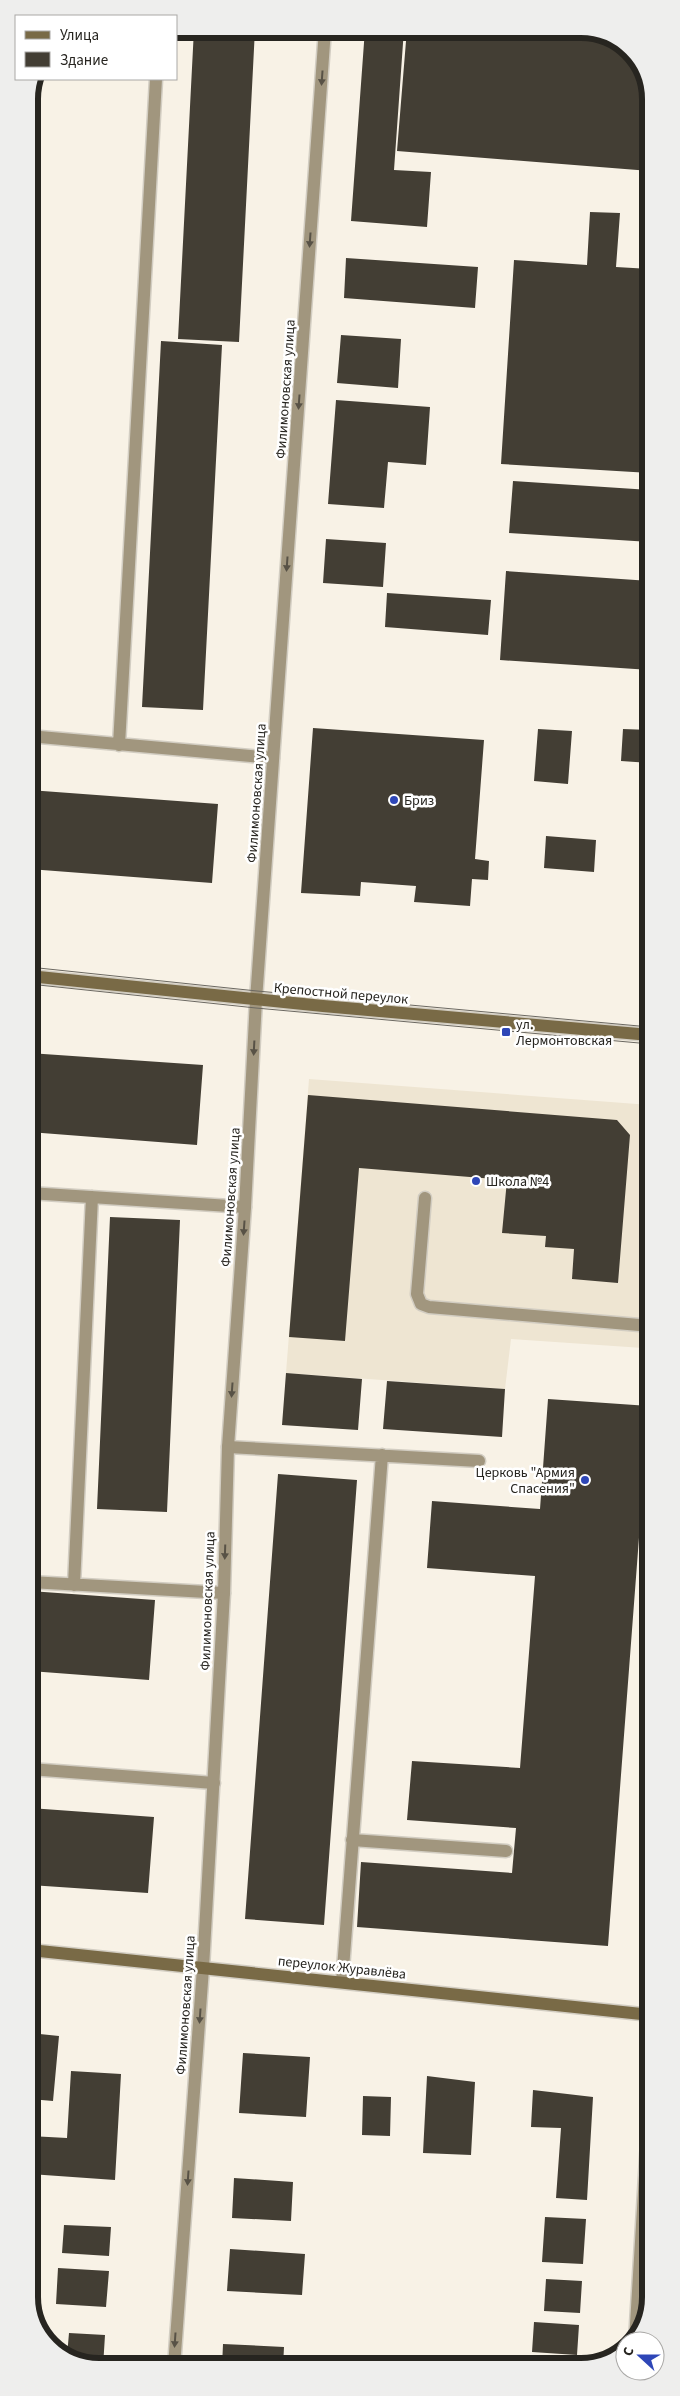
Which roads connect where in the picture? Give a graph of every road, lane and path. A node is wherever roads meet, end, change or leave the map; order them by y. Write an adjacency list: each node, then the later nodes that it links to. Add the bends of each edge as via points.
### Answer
1 (324, 38): 5 (street, Филимоновская улица, one-way to 5)
2 (156, 80): 4 (street)
3 (38, 737): 4 (street)
4 (119, 745): 5 (street)
5 (273, 758): 7 (street, Филимоновская улица)
6 (38, 977): 7 (street, Крепостной переулок)
7 (256, 1000): 8 (street, Крепостной переулок); 12 (street, Филимоновская улица, one-way to 12)
8 (642, 1034)
9 (38, 1194): 10 (street)
10 (92, 1197): 12 (street); 18 (street)
11 (425, 1198): 13 (street, via 417,1294 421,1304)
12 (245, 1207): 14 (street, Филимоновская улица, one-way to 14)
13 (642, 1325)
14 (228, 1447): 15 (street); 19 (street, Филимоновская улица, one-way to 19)
15 (382, 1455): 16 (street); 22 (street)
16 (479, 1461)
17 (38, 1583): 18 (street)
18 (74, 1585): 19 (street)
19 (224, 1593): 21 (street, Филимоновская улица)
20 (38, 1770): 21 (street)
21 (214, 1783): 25 (street, Филимоновская улица)
22 (352, 1840): 23 (street); 26 (street)
23 (506, 1851)
24 (38, 1951): 25 (street, переулок Журавлёва)
25 (203, 1968): 26 (street, переулок Журавлёва); 30 (street, Филимоновская улица, one-way to 30)
26 (342, 1982): 27 (street, переулок Журавлёва)
27 (642, 2013)
28 (642, 2225): 29 (street)
29 (636, 2323)
30 (175, 2358)

